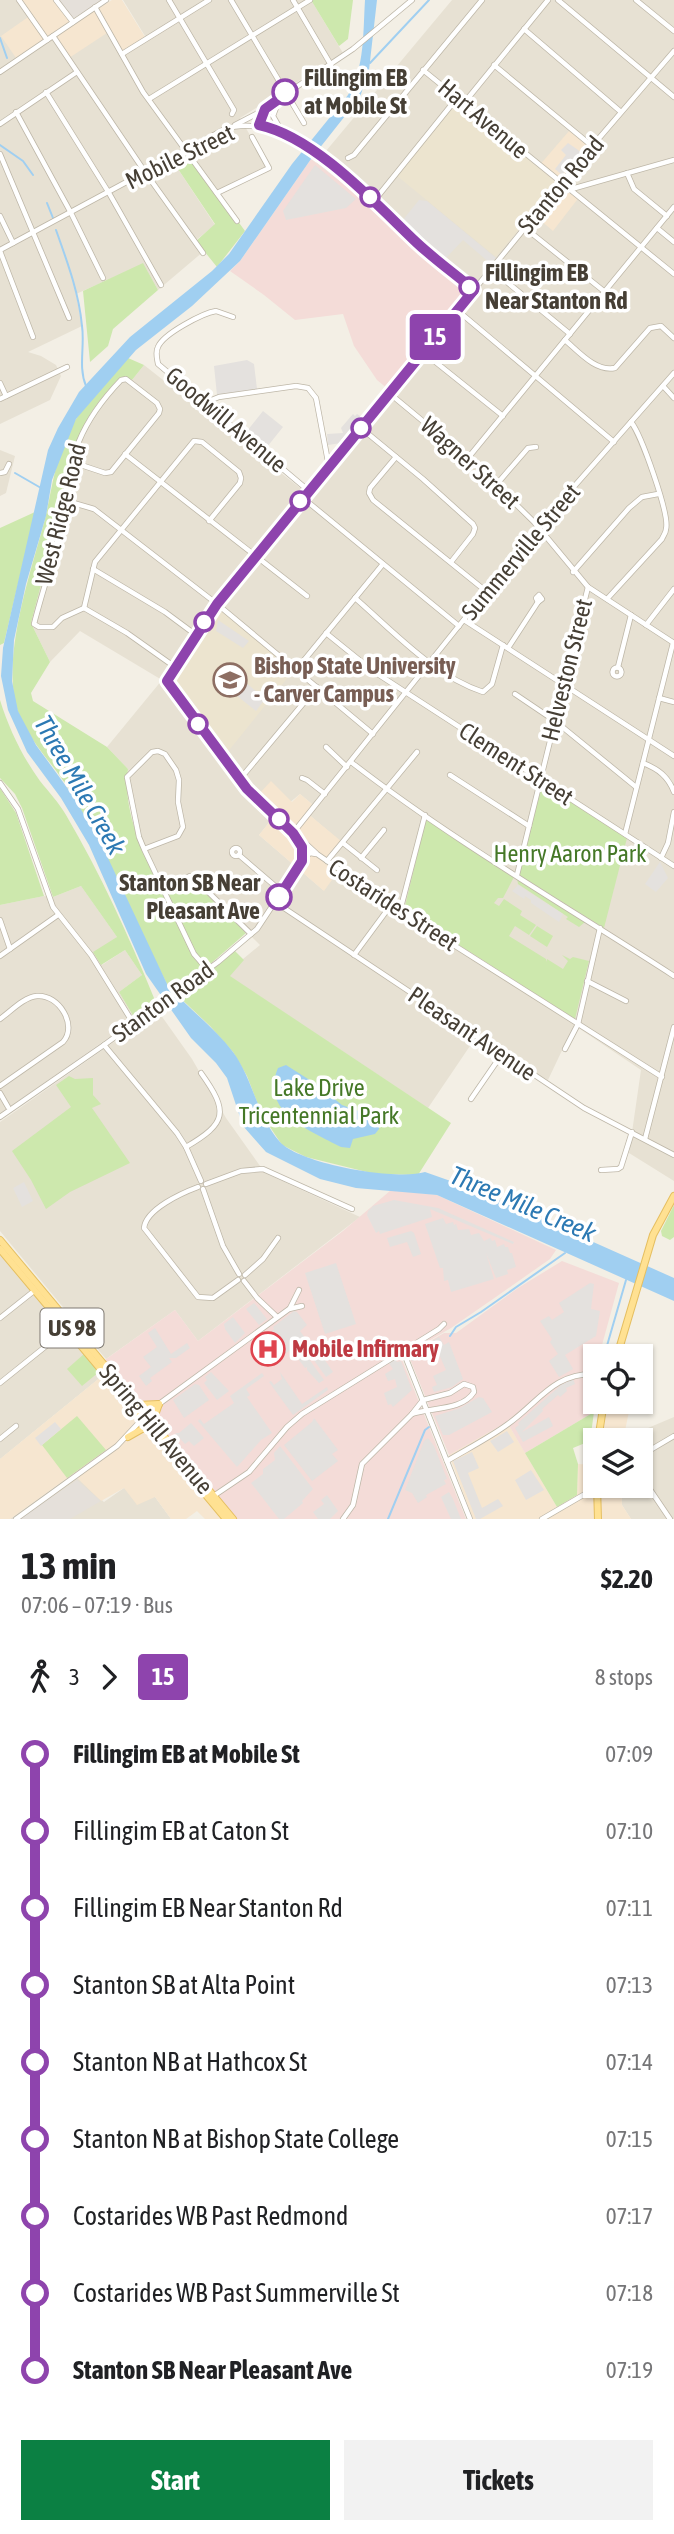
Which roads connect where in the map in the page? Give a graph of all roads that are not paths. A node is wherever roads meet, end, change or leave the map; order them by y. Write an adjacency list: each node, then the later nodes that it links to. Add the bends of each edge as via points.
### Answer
1 (19, 0): 22 (street)
2 (56, 0): 17 (street)
3 (106, 0): 14 (street)
4 (169, 0): 16 (street)
5 (209, 0): 16 (street)
6 (230, 0): 20 (street)
7 (293, 0): 15 (street)
8 (310, 0): 15 (street)
9 (412, 0): 26 (street)
10 (482, 0): 28 (street)
11 (548, 0): 18 (street)
12 (558, 0): 31 (street)
13 (636, 0): 19 (street)
14 (95, 7): 17 (street); 24 (street)
15 (297, 7): 20 (street); 26 (street)
16 (180, 18): 24 (street); 25 (street)
17 (73, 22): 21 (street)
18 (524, 29): 27 (street); 41 (street)
19 (674, 31)
20 (252, 35): 25 (street); 33 (street)
21 (53, 36): 22 (street); 30 (street)
22 (47, 40): 29 (street)
23 (674, 51): 31 (street, Stanton Road)
24 (122, 54): 36 (street)
25 (207, 63): 36 (street); 42 (street, via 234,110)
26 (331, 65): 33 (street)
27 (494, 65): 38 (street); 49 (street)
28 (424, 70): 34 (street, Hart Avenue); 52 (street)
29 (0, 72)
30 (77, 72): 32 (street); 54 (street)
31 (651, 78): 35 (street); 41 (street, Stanton Road)
32 (46, 92): 40 (street); 58 (street)
33 (286, 94): 37 (street); 43 (street)
34 (457, 97): 38 (street, Hart Avenue); 60 (street)
35 (674, 97)
36 (149, 99): 50 (street)
37 (280, 99): 39 (street); 47 (street, via 273,116)
38 (464, 103): 56 (street, Hart Avenue)
39 (265, 109): 45 (street, Mobile Street); 46 (street)
40 (16, 112): 44 (street); 62 (street)
41 (621, 112): 49 (street, Stanton Road)
42 (232, 114)
43 (304, 123)
44 (0, 124)
45 (259, 125): 46 (street, Mobile Street); 47 (street)
46 (232, 127): 50 (street, Mobile Street)
47 (284, 133): 60 (street, via 350,178)
48 (252, 137): 59 (street, via 269,168)
49 (592, 146): 56 (street, Stanton Road)
50 (186, 150): 54 (street, Mobile Street); 59 (street)
51 (0, 154): 68 (street)
52 (348, 158)
53 (674, 160): 55 (street)
54 (145, 172): 58 (street, Mobile Street); 73 (street)
55 (626, 173): 57 (street); 64 (street, via 634,189)
56 (561, 184): 57 (street, Hart Avenue); 66 (street, Stanton Road)
57 (568, 190): 71 (street, Hart Avenue)
58 (109, 193): 62 (street, Mobile Street); 77 (street)
59 (217, 193): 65 (street)
60 (374, 201): 78 (street)
61 (674, 207): 64 (street)
62 (71, 213): 68 (street, Mobile Street); 76 (street)
63 (0, 216): 70 (street)
64 (667, 216): 67 (street)
65 (237, 221)
66 (525, 228): 74 (street, Stanton Road); 79 (street)
67 (657, 228): 69 (street); 71 (street)
68 (34, 233): 70 (street, Mobile Street); 82 (street)
69 (674, 242)
70 (13, 243): 72 (street, Mobile Street)
71 (641, 248): 75 (street, Hart Avenue); 79 (street)
72 (0, 251): 84 (street)
73 (203, 253)
74 (491, 269): 78 (street, Stanton Road); 83 (street)
75 (674, 274)
76 (103, 278)
77 (161, 285)
78 (474, 290): 80 (street, Stanton Road)
79 (605, 292): 83 (street)
80 (457, 310): 87 (street, Stanton Road); 90 (street)
81 (233, 317): 97 (street, Goodwill Avenue, via 223,312 203,315 157,348 162,369)
82 (69, 318)
83 (570, 334): 86 (street)
84 (33, 337)
85 (674, 338): 86 (street, via 656,325 609,369 598,366)
86 (565, 340): 90 (street)
87 (423, 352): 93 (street, Stanton Road); 98 (street)
88 (67, 367): 94 (street)
89 (674, 373): 92 (street, Summerville Street)
90 (537, 375): 98 (street); 101 (street)
91 (0, 383): 94 (street)
92 (663, 386): 95 (street); 99 (street, Summerville Street)
93 (389, 393): 100 (street, Stanton Road); 105 (street, Wagner Street)
94 (6, 396): 96 (street)
95 (674, 398)
96 (0, 399)
97 (204, 403): 108 (street, via 296,386 308,388 316,398); 112 (street, Goodwill Avenue)
98 (503, 416): 105 (street)
99 (631, 422): 101 (street, Summerville Street); 113 (street, via 638,429)
100 (361, 428): 104 (street); 108 (street, Stanton Road)
101 (614, 442): 117 (street, Summerville Street)
102 (536, 447): 111 (street, via 528,448)
103 (125, 454): 106 (street, via 105,473); 106 (street, West Ridge Road, via 160,409 126,379 99,404 82,431); 110 (street)
104 (396, 457): 120 (street, via 475,528); 120 (street, via 369,493)
105 (468, 458): 111 (street, Wagner Street)
106 (72, 462): 115 (street, West Ridge Road)
107 (9, 464): 109 (street)
108 (329, 467): 112 (street, Stanton Road)
109 (0, 473)
110 (160, 481): 116 (street); 116 (street, via 197,440 239,472 240,484); 118 (street)
111 (496, 485): 117 (street, Wagner Street)
112 (309, 491): 114 (street, Stanton Road)
113 (659, 494): 123 (street, via 642,497 629,508); 129 (street, via 667,529)
114 (303, 498): 119 (street, Stanton Road); 121 (street)
115 (63, 500): 118 (street, via 93,509); 132 (street, West Ridge Road, via 34,624 53,627)
116 (209, 521): 119 (street)
117 (538, 527): 123 (street, Wagner Street); 126 (street, Summerville Street)
118 (120, 530): 122 (street); 131 (street)
119 (256, 556): 127 (street); 131 (street, Stanton Road)
120 (451, 562): 126 (street)
121 (383, 564): 128 (street); 136 (street)
122 (93, 569): 132 (street); 138 (street)
123 (573, 572): 124 (street, Wagner Street)
124 (588, 587): 129 (street, Wagner Street); 146 (street, Helveston Street)
125 (674, 589): 135 (street)
126 (487, 592): 134 (street, Summerville Street)
127 (307, 596)
128 (355, 598): 137 (street); 141 (street)
129 (607, 599): 133 (street, Wagner Street)
130 (538, 602): 140 (street)
131 (217, 604): 138 (street, Stanton Road); 144 (street)
132 (84, 608): 142 (street)
133 (631, 615): 135 (street, Wagner Street); 143 (street)
134 (464, 620): 136 (street, Summerville Street); 140 (street)
135 (646, 625): 139 (street, Wagner Street)
136 (459, 626): 141 (street, Summerville Street)
137 (326, 634): 144 (street); 148 (street, Clement Street)
138 (196, 635): 142 (street, Stanton Road)
139 (673, 643): 150 (street)
140 (506, 647): 141 (street, via 492,684 483,692); 146 (street)
141 (430, 662): 148 (street, Summerville Street)
142 (175, 667): 145 (street, Stanton Road)
143 (618, 667)
144 (296, 670): 147 (street)
145 (168, 684): 163 (street, Costarides Street)
146 (564, 685): 152 (street, Helveston Street); 154 (street)
147 (317, 687): 153 (street); 163 (street)
148 (406, 692): 153 (street, Summerville Street); 164 (street, Clement Street)
149 (515, 694): 152 (street)
150 (659, 698): 151 (street); 154 (street)
151 (674, 702)
152 (555, 721): 164 (street, Helveston Street); 166 (street)
153 (373, 734): 158 (street, Summerville Street)
154 (648, 740): 157 (street); 159 (street)
155 (326, 747): 160 (street)
156 (417, 752): 167 (street)
157 (674, 757)
158 (351, 762): 160 (street, Summerville Street); 167 (street)
159 (643, 763): 166 (street); 168 (street, via 667,777)
160 (346, 767): 169 (street, Summerville Street)
161 (450, 775): 172 (street)
162 (302, 778): 169 (street)
163 (240, 779): 174 (street, Costarides Street)
164 (540, 780): 172 (street, Helveston Street); 175 (street, Clement Street)
165 (0, 783): 193 (street, via 18,809)
166 (636, 788): 175 (street)
167 (386, 789): 171 (street); 177 (street)
168 (674, 792)
169 (325, 794): 174 (street, Summerville Street)
170 (674, 812): 182 (street)
171 (425, 815): 187 (street); 192 (street)
172 (529, 826): 187 (street, Helveston Street)
173 (384, 831): 181 (street)
174 (293, 833): 176 (street, Costarides Street); 183 (street, via 302,847)
175 (625, 834): 182 (street, Clement Street)
176 (300, 838): 179 (street, Costarides Street); 183 (street, via 305,849)
177 (343, 842): 181 (street); 184 (street)
178 (144, 849): 178 (street, via 127,777 158,751 176,770 183,827 178,836); 188 (street)
179 (317, 854): 183 (street, via 310,853); 184 (street, Costarides Street)
180 (239, 855): 189 (street)
181 (361, 858): 186 (street)
182 (661, 858): 185 (street, Clement Street)
183 (302, 861): 189 (street, Stanton Road)
184 (327, 861): 191 (street, Costarides Street)
185 (674, 866)
186 (377, 870)
187 (517, 876): 195 (street)
188 (164, 890): 196 (street, via 190,876); 200 (street, via 194,954)
189 (282, 892): 190 (street, Stanton Road)
190 (275, 902): 196 (street, Stanton Road); 198 (street, Pleasant Avenue)
191 (391, 904): 192 (street, Costarides Street); 198 (street)
192 (400, 911): 206 (street, Costarides Street)
193 (58, 915): 197 (street); 204 (street, via 91,955)
194 (0, 920): 197 (street)
195 (600, 928): 201 (street); 202 (street)
196 (251, 934): 200 (street, Stanton Road)
197 (10, 949): 199 (street)
198 (354, 955): 211 (street, Pleasant Avenue)
199 (0, 956)
200 (208, 970): 208 (street, Stanton Road)
201 (674, 976)
202 (587, 981): 203 (street); 206 (street)
203 (626, 1001)
204 (130, 1018)
205 (0, 1019): 214 (street, via 31,997 46,996 65,1016 70,1030 63,1042)
206 (578, 1024): 210 (street); 213 (street, Costarides Street)
207 (674, 1027): 209 (street)
208 (104, 1045): 218 (street, Stanton Road); 221 (street)
209 (672, 1047): 213 (street)
210 (565, 1049)
211 (502, 1054): 216 (street); 219 (street, Pleasant Avenue, via 584,1108)
212 (201, 1073): 221 (street, via 214,1092 219,1119 214,1129)
213 (662, 1077): 220 (street)
214 (0, 1086)
215 (0, 1093): 217 (street)
216 (471, 1099)
217 (8, 1107)
218 (0, 1117)
219 (632, 1132): 220 (street, Pleasant Avenue); 223 (street, via 621,1167)
220 (645, 1139): 222 (street, Pleasant Avenue)
221 (186, 1147): 224 (street)
222 (674, 1155)
223 (601, 1170)
224 (202, 1185): 226 (street, via 263,1169); 230 (street, via 223,1246); 230 (street, via 149,1215 144,1224 148,1234 198,1297 220,1294)
225 (674, 1196): 239 (main road, via 658,1224)
226 (352, 1209)
227 (278, 1238): 230 (street, via 263,1259)
228 (0, 1240): 229 (main road, Spring Hill Avenue / US 98)
229 (3, 1253): 232 (main road, Spring Hill Avenue / US 98); 245 (main road, Spring Hill Avenue / US 98)
230 (241, 1277): 235 (street)
231 (299, 1290): 234 (street)
232 (34, 1291): 236 (street); 238 (main road, Spring Hill Avenue / US 98)
233 (302, 1306): 234 (street)
234 (289, 1309): 235 (street)
235 (277, 1317): 244 (street)
236 (0, 1318)
237 (444, 1324): 240 (street)
238 (66, 1330): 242 (street); 248 (main road, Spring Hill Avenue / US 98)
239 (621, 1344)
240 (404, 1353): 243 (street); 258 (street, via 302,1414 249,1472)
241 (583, 1373): 255 (street, via 557,1382 505,1426)
242 (0, 1383)
243 (423, 1400): 246 (street); 246 (street, via 464,1384 473,1387 473,1395 464,1401); 247 (street)
244 (159, 1404): 245 (main road); 248 (street); 250 (main road)
245 (135, 1405): 248 (main road, Spring Hill Avenue / US 98)
246 (427, 1409): 247 (street); 255 (street)
247 (412, 1414): 263 (street, via 362,1464 353,1505)
248 (143, 1418): 250 (main road, Spring Hill Avenue / US 98); 252 (street)
249 (16, 1426): 253 (street)
250 (152, 1428): 252 (main road); 258 (main road, Spring Hill Avenue / US 98)
251 (674, 1436): 254 (street)
252 (128, 1437): 260 (street)
253 (0, 1439)
254 (653, 1448)
255 (447, 1461): 264 (street)
256 (583, 1494): 265 (street)
257 (653, 1494): 267 (street)
258 (211, 1498): 261 (main road, Spring Hill Avenue / US 98); 262 (main road, Spring Hill Avenue / US 98)
259 (597, 1498): 266 (main road)
260 (16, 1519)
261 (226, 1519)
262 (233, 1519)
263 (343, 1519)
264 (470, 1519)
265 (542, 1519)
266 (598, 1519)
267 (670, 1519)

